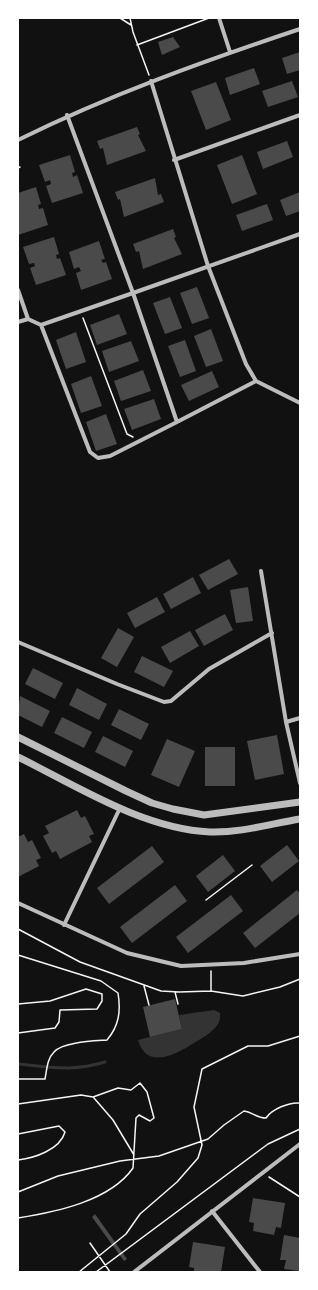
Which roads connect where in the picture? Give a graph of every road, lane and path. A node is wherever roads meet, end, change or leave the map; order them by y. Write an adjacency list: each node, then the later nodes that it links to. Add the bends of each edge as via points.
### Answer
1 (120, 18): 5 (path)
2 (130, 18): 5 (path)
3 (209, 18): 7 (path)
4 (219, 18): 8 (street)
5 (131, 25): 7 (path)
6 (300, 29): 8 (street)
7 (137, 45): 9 (path)
8 (230, 52): 9 (street)
9 (151, 81): 11 (street); 13 (street)
10 (300, 115): 13 (street)
11 (67, 116): 12 (street); 17 (street)
12 (18, 140)
13 (174, 160): 15 (street)
14 (300, 234): 15 (street)
15 (208, 266): 17 (street); 22 (street, via 243,357)
16 (18, 290): 19 (street)
17 (132, 293): 18 (street); 24 (street)
18 (81, 312): 21 (street); 25 (path, via 127,434)
19 (28, 319): 20 (street); 21 (street)
20 (18, 322)
21 (41, 326): 25 (street, via 90,452 98,458 110,456)
22 (256, 380): 23 (street); 24 (street)
23 (300, 403)
24 (177, 422): 25 (street)
25 (139, 440)
26 (261, 571): 27 (street)
27 (272, 633): 28 (street, via 209,669 172,701 164,702); 30 (street)
28 (18, 642)
29 (300, 718): 30 (street)
30 (286, 722): 33 (street)
31 (18, 737): 34 (street, via 132,794 173,809 204,815)
32 (18, 757): 35 (street)
33 (300, 783)
34 (300, 802)
35 (120, 808): 36 (street, via 148,820 174,827 210,832 248,829); 40 (street)
36 (300, 819)
37 (252, 865): 38 (path)
38 (206, 900)
39 (18, 903): 40 (street)
40 (64, 925): 44 (street, via 127,953 181,966)
41 (18, 929): 46 (path, via 80,962)
42 (300, 954): 44 (street)
43 (18, 955): 54 (path, via 101,981 118,993 120,1004 119,1016 107,1040 69,1045 55,1051 48,1063 45,1079)
44 (211, 964): 47 (path)
45 (300, 980): 47 (path, via 243,996)
46 (144, 986): 48 (path); 51 (path)
47 (211, 991): 48 (path)
48 (175, 992): 50 (path)
49 (18, 1004): 52 (path, via 50,1001 86,990 102,994 102,1001 97,1009 60,1010 60,1022 55,1028)
50 (178, 1004)
51 (149, 1005)
52 (18, 1033)
53 (300, 1036): 69 (path, via 268,1046 248,1046 202,1069 194,1107 202,1145 198,1158 158,1200 140,1214 126,1234)
54 (18, 1080)
55 (93, 1097): 57 (path, via 81,1095); 61 (path, via 113,1120); 61 (path, via 118,1088 131,1090 140,1083 143,1085 154,1118 136,1118)
56 (300, 1103): 64 (path, via 273,1110 266,1118 244,1111 208,1139 159,1156 120,1161 58,1176)
57 (18, 1104)
58 (300, 1129): 70 (path, via 268,1144)
59 (18, 1134): 62 (path, via 59,1126 65,1132 63,1138 41,1154)
60 (300, 1144): 63 (street)
61 (134, 1155): 67 (path, via 133,1168 110,1191 40,1215)
62 (18, 1160)
63 (262, 1173): 65 (path); 66 (street)
64 (18, 1192)
65 (300, 1197)
66 (212, 1211): 72 (street); 73 (street)
67 (18, 1218)
68 (90, 1243): 71 (path)
69 (79, 1272)
70 (96, 1272)
71 (110, 1272)
72 (134, 1272)
73 (260, 1272)

